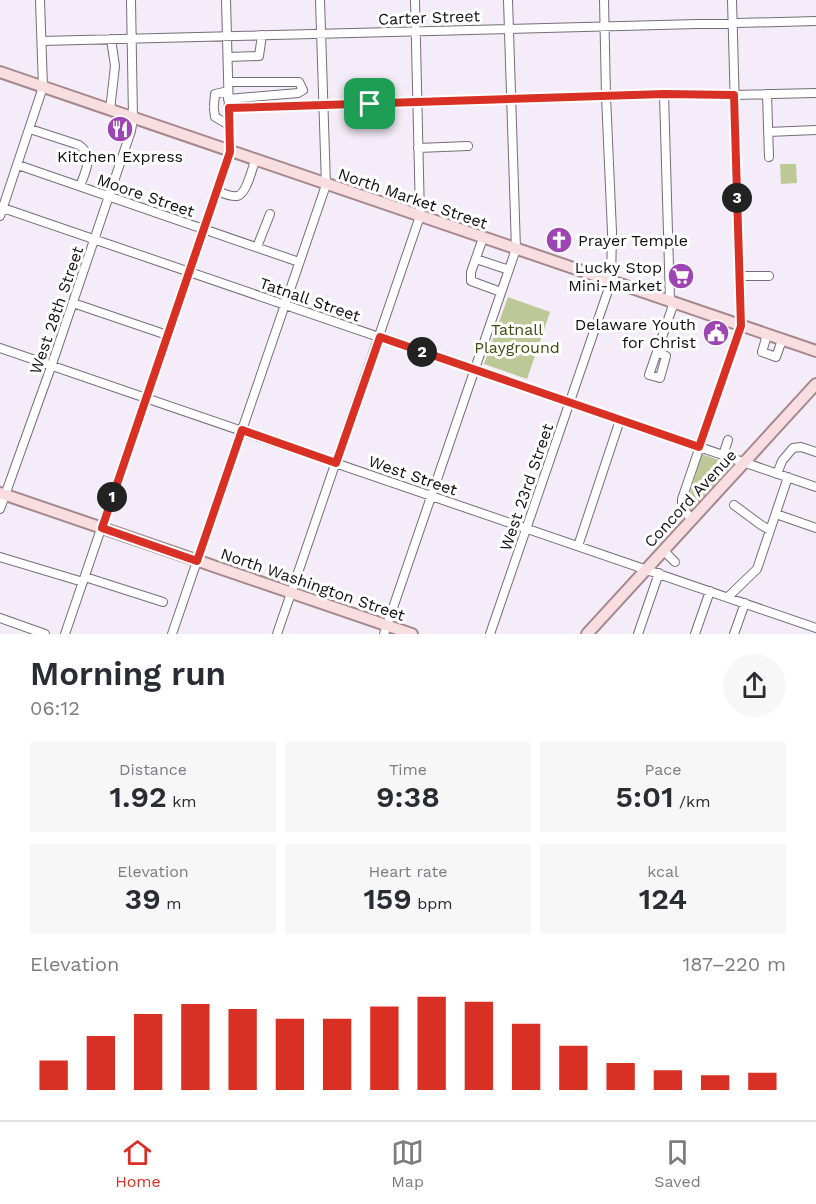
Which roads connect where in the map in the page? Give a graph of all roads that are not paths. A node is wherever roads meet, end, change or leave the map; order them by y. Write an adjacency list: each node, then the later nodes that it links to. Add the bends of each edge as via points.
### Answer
1 (40, 0): 19 (street)
2 (131, 0): 17 (street, West 28th Street)
3 (226, 0): 16 (street)
4 (320, 0): 14 (street)
5 (415, 0): 13 (street)
6 (508, 0): 12 (street)
7 (604, 0): 11 (street, West 23rd Street)
8 (732, 0): 10 (street)
9 (816, 21): 10 (street, Carter Street)
10 (732, 24): 11 (street, Carter Street); 28 (street)
11 (606, 26): 12 (street, Carter Street); 29 (street, West 23rd Street)
12 (508, 29): 13 (street, Carter Street); 30 (street)
13 (416, 32): 14 (street, Carter Street); 31 (street)
14 (321, 34): 15 (street, Carter Street); 33 (street)
15 (262, 35): 16 (street, Carter Street); 20 (street, via 259,56)
16 (227, 36): 17 (street, Carter Street); 20 (street)
17 (132, 38): 18 (street, Carter Street); 36 (street, West 28th Street)
18 (111, 39): 19 (street, Carter Street); 24 (street, via 115,66)
19 (42, 41): 22 (street)
20 (228, 57): 23 (street)
21 (0, 72): 22 (main road, North Market Street)
22 (43, 87): 32 (main road, North Market Street); 38 (street)
23 (228, 91): 23 (street, via 298,93 303,90 299,82); 34 (street); 37 (street, via 215,94 214,107 215,117)
24 (111, 92): 32 (street); 35 (street)
25 (816, 93): 27 (street)
26 (664, 94): 28 (street); 29 (street); 67 (street)
27 (767, 94): 28 (street); 40 (street)
28 (734, 95): 63 (street)
29 (606, 96): 30 (street); 65 (street, West 23rd Street)
30 (512, 100): 31 (street); 58 (street)
31 (416, 102): 33 (street); 42 (street)
32 (93, 104): 35 (main road, North Market Street)
33 (323, 106): 34 (street); 47 (street)
34 (229, 108): 37 (street)
35 (110, 110): 36 (main road, North Market Street)
36 (133, 118): 43 (main road, North Market Street); 50 (street, West 28th Street)
37 (229, 125): 43 (street)
38 (30, 129): 46 (street); 48 (street, via 86,151 88,162)
39 (816, 130): 40 (street)
40 (768, 132): 44 (street)
41 (468, 146): 42 (street)
42 (418, 148): 53 (street)
43 (230, 152): 45 (main road, North Market Street); 49 (street)
44 (769, 157)
45 (255, 161): 47 (main road, North Market Street); 49 (street, via 241,195)
46 (18, 165): 48 (street, Moore Street); 51 (street)
47 (326, 184): 53 (main road, North Market Street); 60 (street)
48 (80, 186): 50 (street, Moore Street)
49 (217, 191): 54 (street)
50 (109, 197): 54 (street, Moore Street); 56 (street, West 28th Street)
51 (1, 210): 56 (street, Tatnall Street)
52 (270, 214): 57 (street)
53 (420, 216): 55 (main road, North Market Street); 73 (street)
54 (204, 229): 57 (street, Moore Street); 62 (street)
55 (483, 238): 58 (main road, North Market Street); 59 (street)
56 (94, 240): 62 (street, Tatnall Street); 68 (street, West 28th Street)
57 (257, 247): 60 (street, Moore Street)
58 (516, 249): 61 (street); 65 (main road, North Market Street)
59 (476, 259): 61 (street); 66 (street, via 471,280)
60 (299, 262): 69 (street)
61 (509, 270): 66 (street)
62 (189, 272): 69 (street, Tatnall Street); 71 (street)
63 (741, 276): 64 (street); 70 (street)
64 (769, 276)
65 (611, 282): 67 (main road, North Market Street); 82 (street, West 23rd Street)
66 (501, 292): 79 (street)
67 (672, 302): 70 (main road, North Market Street); 77 (street)
68 (73, 303): 71 (street); 78 (street, West 28th Street)
69 (285, 304): 73 (street, Tatnall Street); 84 (street)
70 (741, 326): 72 (main road, North Market Street); 86 (street)
71 (167, 335): 81 (street)
72 (767, 335): 74 (main road, North Market Street); 74 (street, via 762,352 776,357)
73 (380, 337): 79 (street, Tatnall Street); 90 (street)
74 (782, 340): 76 (main road, North Market Street)
75 (0, 348): 78 (street, West Street)
76 (816, 351)
77 (657, 352)
78 (51, 367): 81 (street, West Street); 94 (street, West 28th Street)
79 (475, 370): 82 (street, Tatnall Street); 95 (street)
80 (816, 384): 89 (main road, Concord Avenue)
81 (146, 398): 84 (street, West Street); 100 (street)
82 (570, 402): 83 (street, Tatnall Street); 101 (street, West 23rd Street)
83 (620, 420): 86 (street, Tatnall Street); 104 (street)
84 (242, 430): 90 (street, West Street); 107 (street)
85 (728, 440): 88 (street)
86 (699, 447): 88 (street, Tatnall Street); 99 (street, via 682,499 682,507)
87 (816, 452): 91 (street, via 793,448)
88 (723, 455): 89 (street, Tatnall Street)
89 (744, 462): 91 (street, Tatnall Street); 99 (main road, Concord Avenue)
90 (336, 463): 95 (street, West Street); 113 (street)
91 (777, 474): 92 (street, Tatnall Street)
92 (788, 477): 93 (street, Tatnall Street); 98 (street)
93 (816, 487)
94 (2, 494): 97 (street, West 28th Street); 100 (main road, North Washington Street)
95 (432, 495): 101 (street, West Street); 119 (street)
96 (734, 505): 103 (street)
97 (0, 509)
98 (776, 514): 102 (street); 103 (street)
99 (691, 519): 105 (main road, Concord Avenue)
100 (102, 528): 107 (main road, North Washington Street); 111 (street)
101 (527, 528): 104 (street, West Street); 125 (street, West 23rd Street)
102 (816, 528)
103 (770, 530): 114 (street, via 757,569)
104 (578, 546): 109 (street, West Street)
105 (663, 550): 108 (street); 109 (main road, Concord Avenue)
106 (0, 557): 111 (street)
107 (197, 561): 113 (main road, North Washington Street); 122 (street)
108 (675, 562)
109 (645, 569): 110 (street, West Street); 126 (main road, Concord Avenue)
110 (658, 573): 112 (street, West Street); 127 (street)
111 (84, 580): 115 (street); 121 (street)
112 (710, 591): 114 (street, West Street); 128 (street)
113 (292, 593): 119 (main road, North Washington Street); 123 (street)
114 (728, 597): 116 (street, West Street)
115 (163, 602)
116 (745, 603): 118 (street, West Street); 129 (street)
117 (0, 618): 120 (street)
118 (816, 628)
119 (386, 630): 124 (main road, North Washington Street)
120 (45, 634)
121 (65, 634)
122 (172, 634)
123 (277, 634)
124 (412, 634)
125 (490, 634)
126 (587, 634)
127 (638, 634)
128 (695, 634)
129 (734, 634)

